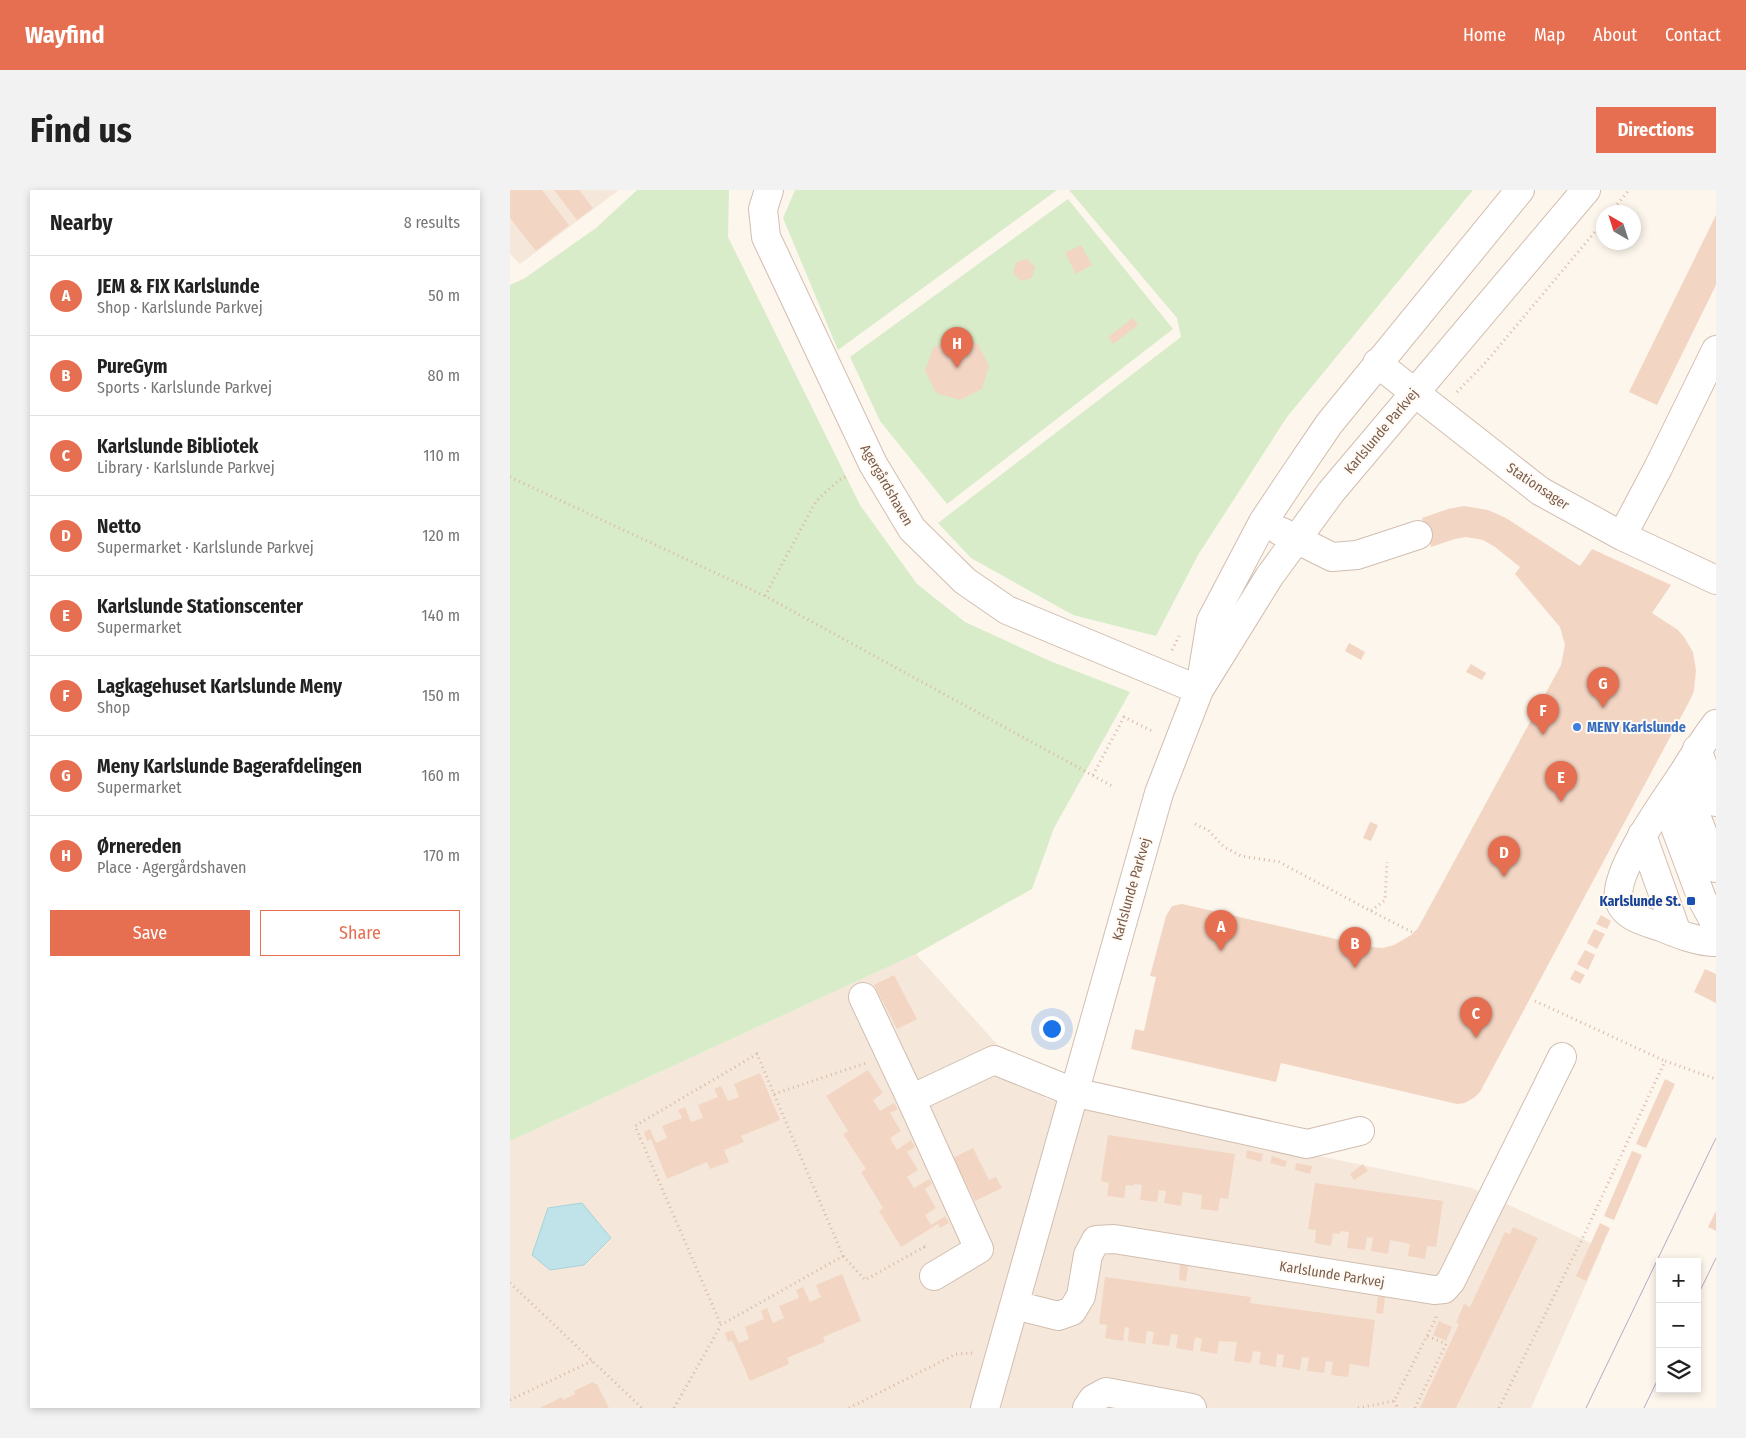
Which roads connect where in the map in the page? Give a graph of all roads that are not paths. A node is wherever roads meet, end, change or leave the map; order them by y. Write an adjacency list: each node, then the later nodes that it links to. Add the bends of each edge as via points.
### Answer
1 (769, 190): 12 (street, Agergårdshaven, via 763,209 766,237 873,464 912,528 965,581 1007,610)
2 (1520, 190): 5 (street, Karlslunde Parkvej)
3 (1586, 190): 6 (street, Karlslunde Parkvej)
4 (1716, 350): 9 (street)
5 (1377, 363): 6 (street, Stationsager); 7 (street, Karlslunde Parkvej, via 1329,424)
6 (1413, 393): 9 (street, Stationsager, via 1540,491); 10 (street, Karlslunde Parkvej)
7 (1264, 522): 10 (street); 12 (street, Karlslunde Parkvej, via 1211,622)
8 (1418, 535): 10 (street, via 1357,555 1332,558)
9 (1622, 536): 11 (street, Stationsager)
10 (1295, 539): 12 (street, Karlslunde Parkvej)
11 (1716, 580)
12 (1199, 690): 25 (street, Karlslunde Parkvej, via 1159,793)
13 (1716, 724): 14 (street)
14 (1697, 749): 15 (street); 17 (street)
15 (1681, 776): 16 (street); 19 (street)
16 (1665, 800): 18 (street); 20 (street, via 1702,899)
17 (1716, 802)
18 (1642, 835): 21 (street); 21 (street, via 1620,880 1618,898 1635,918)
19 (1716, 868)
20 (1716, 925)
21 (1677, 933): 22 (street)
22 (1716, 942)
23 (863, 997): 26 (street)
24 (1562, 1057): 29 (street, Karlslunde Parkvej, via 1452,1281 1444,1289 1114,1239 1096,1240 1088,1255 1081,1296 1072,1312 1058,1316)
25 (1073, 1092): 26 (street, via 994,1060); 27 (street, via 1307,1144); 29 (street, Karlslunde Parkvej)
26 (911, 1098): 28 (street, via 979,1249)
27 (1360, 1131)
28 (937, 1274)
29 (1015, 1306): 30 (street, Karlslunde Parkvej)
30 (985, 1408)
31 (1088, 1408): 32 (street, via 1093,1399 1106,1392)
32 (1192, 1408)

